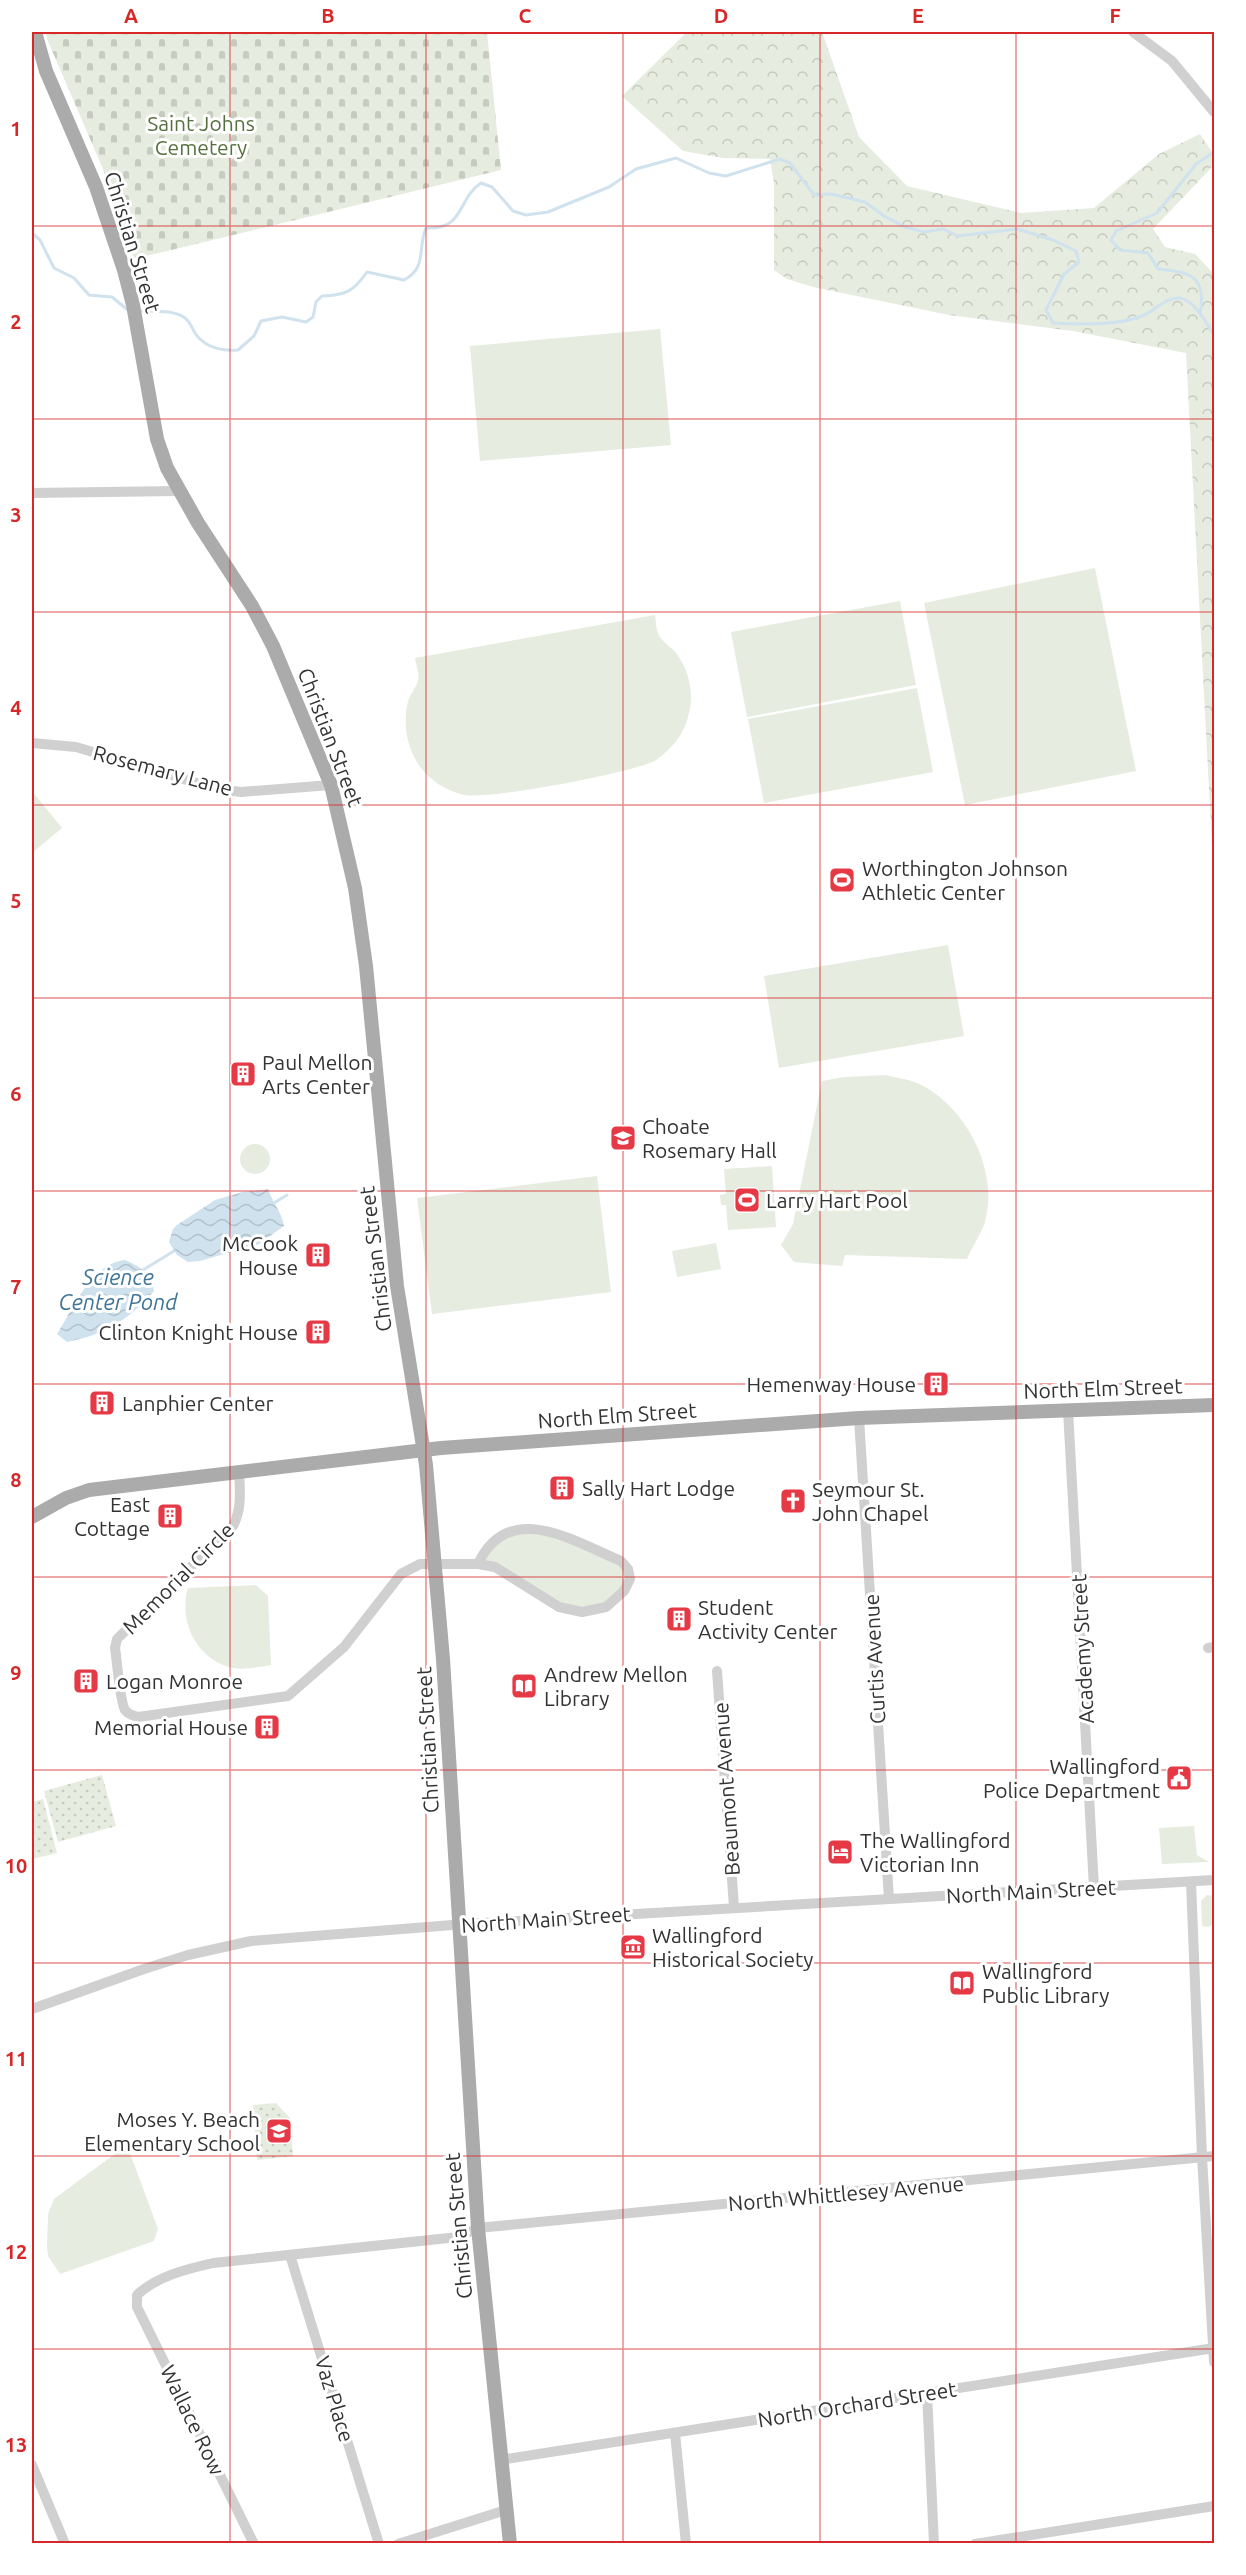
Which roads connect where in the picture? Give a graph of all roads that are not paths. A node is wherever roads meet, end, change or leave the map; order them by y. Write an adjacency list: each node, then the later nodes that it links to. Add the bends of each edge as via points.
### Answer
1 (34, 32): 4 (main road, Christian Street, via 46,71 108,220 135,312 157,439)
2 (1134, 32): 3 (street, via 1172,61)
3 (1215, 112)
4 (179, 491): 5 (street); 7 (main road, Christian Street, via 268,636)
5 (32, 493)
6 (32, 743): 7 (street, Rosemary Lane, via 76,747 217,789 241,792)
7 (331, 785): 11 (main road, Christian Street, via 355,888 397,1286)
8 (1215, 1405): 9 (main road, North Elm Street)
9 (1068, 1410): 10 (main road, North Elm Street); 19 (street, Academy Street)
10 (860, 1419): 11 (main road, North Elm Street); 20 (street, Curtis Avenue)
11 (425, 1450): 12 (main road, North Elm Street); 14 (main road, Christian Street)
12 (239, 1471): 13 (main road, North Elm Street, via 89,1490); 14 (street, Memorial Circle, via 240,1504 233,1526 117,1640 123,1700 132,1715 288,1696 344,1647 401,1574 420,1564)
13 (32, 1517)
14 (435, 1563): 15 (street); 22 (main road, Christian Street)
15 (478, 1564): 15 (street, via 495,1567 572,1611 606,1607 624,1591 630,1579 621,1561 553,1531 505,1533 492,1542)
16 (717, 1671): 21 (street, Beaumont Avenue)
17 (1215, 1880): 18 (street, North Main Street)
18 (1191, 1882): 19 (street, North Main Street); 25 (street)
19 (1094, 1888): 20 (street, North Main Street)
20 (889, 1899): 21 (street, North Main Street)
21 (734, 1907): 22 (street, North Main Street)
22 (458, 1924): 23 (street, North Main Street, via 235,1944 144,1968); 26 (main road, Christian Street)
23 (32, 2008)
24 (1215, 2156): 25 (street, North Whittlesey Avenue)
25 (1202, 2157): 26 (street, North Whittlesey Avenue); 29 (street)
26 (478, 2228): 27 (street, North Whittlesey Avenue, via 458,2236); 33 (main road, Christian Street)
27 (290, 2254): 28 (street, North Whittlesey Avenue, via 213,2263 182,2271); 39 (street, Vaz Place)
28 (137, 2295): 38 (street, Wallace Row, via 137,2307)
29 (1214, 2348): 30 (street); 31 (street, North Orchard Street)
30 (1215, 2362)
31 (927, 2393): 32 (street, North Orchard Street); 43 (street)
32 (675, 2433): 33 (street, North Orchard Street); 42 (street)
33 (500, 2460): 36 (main road, Christian Street)
34 (32, 2465): 37 (street)
35 (1215, 2506): 44 (street)
36 (506, 2510): 40 (street); 41 (main road, Christian Street)
37 (65, 2544)
38 (254, 2544)
39 (380, 2544)
40 (398, 2544)
41 (510, 2544)
42 (686, 2544)
43 (934, 2544)
44 (975, 2544)

